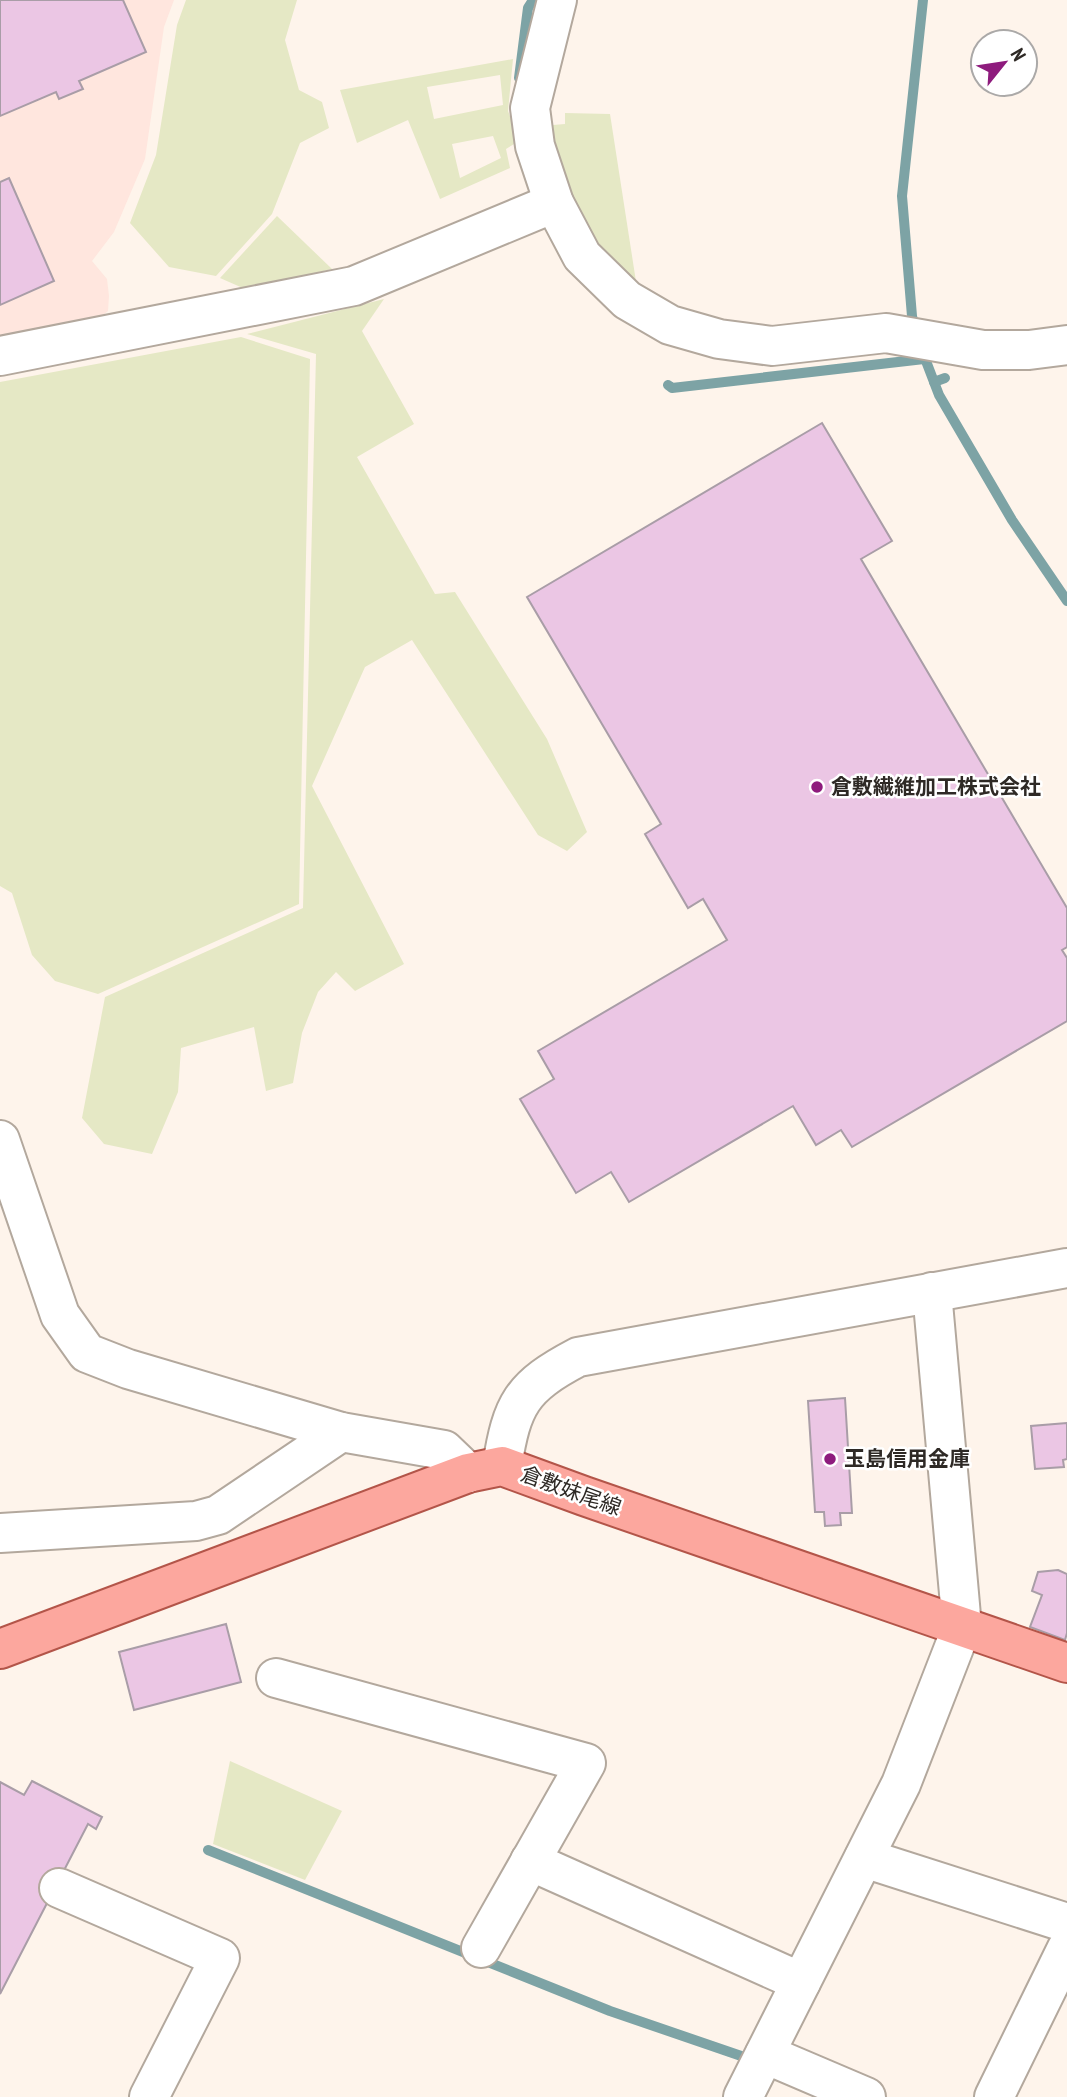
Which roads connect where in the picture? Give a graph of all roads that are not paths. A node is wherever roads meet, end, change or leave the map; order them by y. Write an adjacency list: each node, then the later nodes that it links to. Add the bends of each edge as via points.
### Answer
1 (556, 0): 2 (street, via 530,108 534,146)
2 (554, 203): 3 (street, via 582,256 627,300 670,325 719,339 772,346 886,333 983,350 1029,351); 4 (street, via 354,286)
3 (1067, 345)
4 (0, 356)
5 (0, 1140): 8 (street, via 60,1315 88,1353)
6 (1067, 1268): 7 (street)
7 (932, 1292): 9 (street, via 578,1357 548,1373 522,1397); 11 (street)
8 (341, 1432): 9 (street, via 444,1450); 10 (street, via 218,1515 196,1521)
9 (485, 1470): 11 (main road, 倉敷妹尾線); 12 (main road)
10 (0, 1532)
11 (962, 1627): 13 (main road, 倉敷妹尾線); 15 (street, via 901,1784)
12 (0, 1649)
13 (1067, 1663)
14 (276, 1678): 16 (street, via 586,1763)
15 (864, 1858): 18 (street); 21 (street)
16 (530, 1861): 19 (street); 21 (street)
17 (59, 1888): 23 (street, via 220,1958)
18 (1067, 1923)
19 (481, 1948)
20 (1067, 1948): 26 (street)
21 (801, 1982): 22 (street)
22 (765, 2054): 24 (street); 25 (street)
23 (149, 2097)
24 (743, 2097)
25 (866, 2097)
26 (994, 2097)

